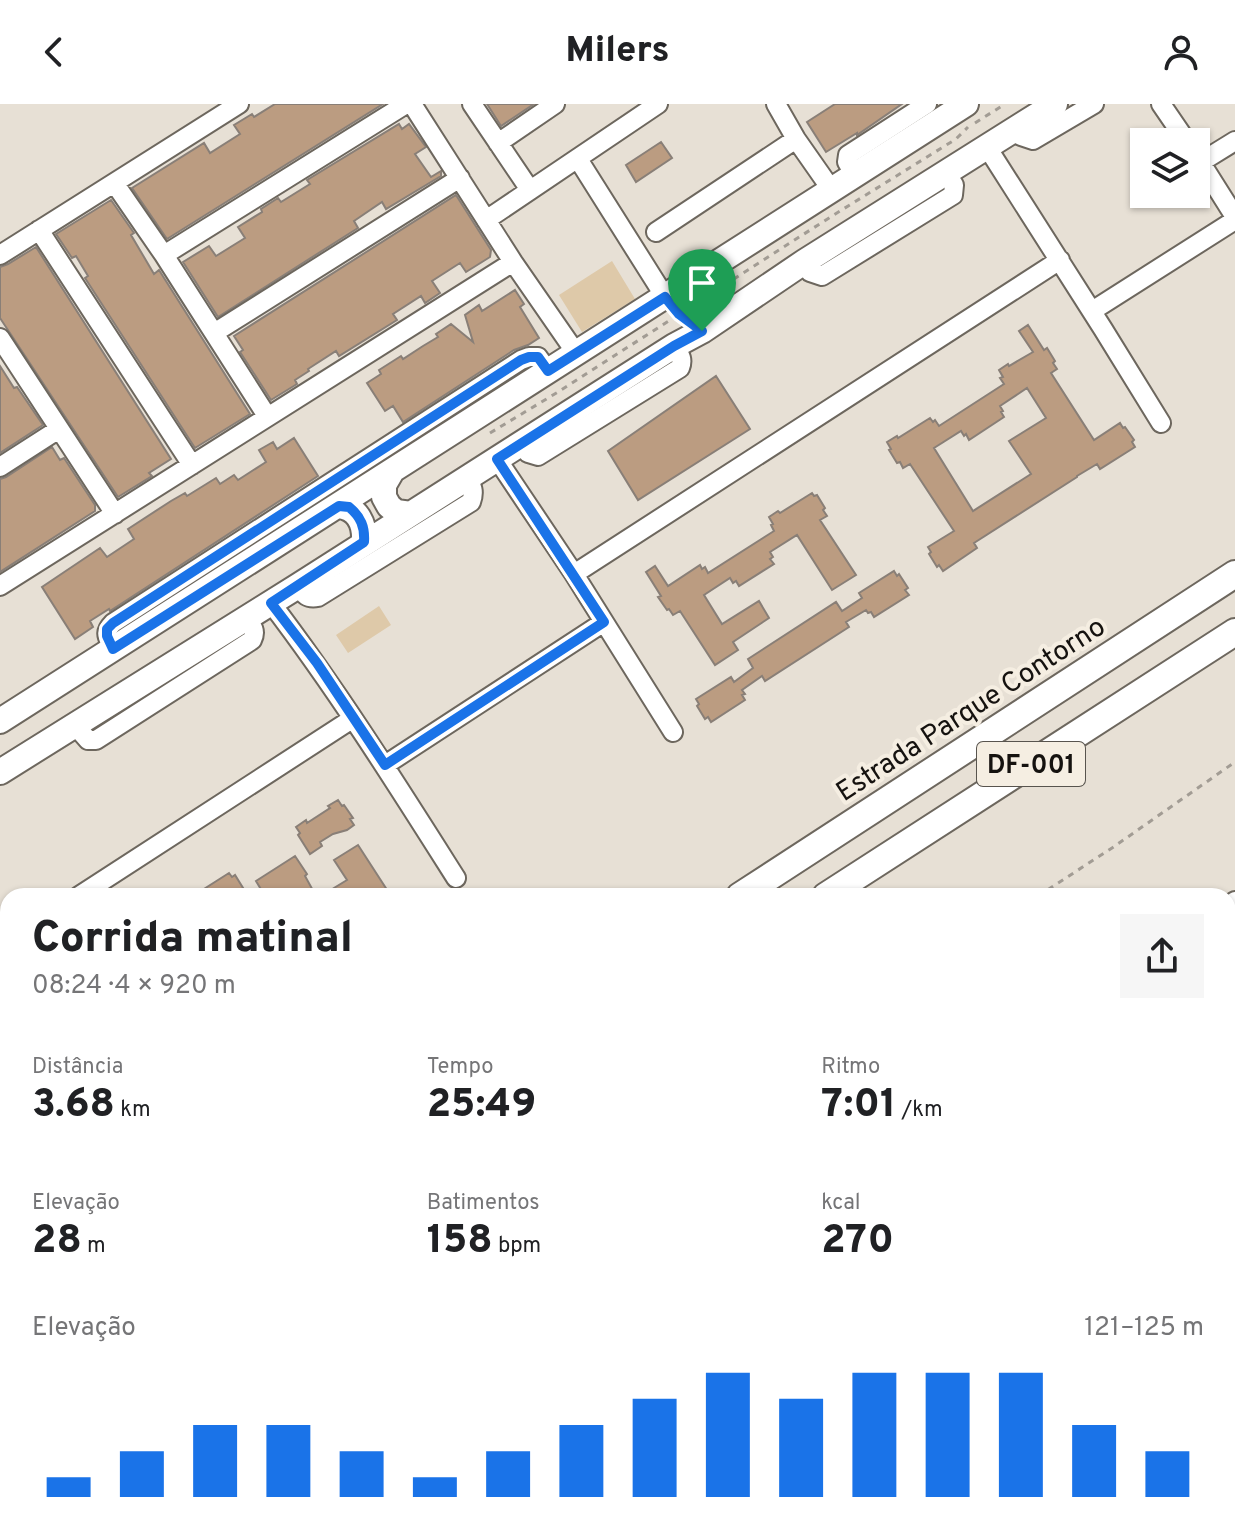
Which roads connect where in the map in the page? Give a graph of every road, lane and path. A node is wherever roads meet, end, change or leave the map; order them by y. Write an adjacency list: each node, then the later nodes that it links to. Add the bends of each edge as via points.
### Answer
1 (239, 104): 23 (street)
2 (409, 104): 21 (street); 31 (street)
3 (472, 104): 16 (street)
4 (555, 104): 16 (street)
5 (658, 104): 19 (street)
6 (776, 104): 14 (street)
7 (927, 104): 20 (street, via 848,155)
8 (966, 104): 20 (main road)
9 (1055, 104): 12 (main road)
10 (1094, 104): 12 (street, via 1033,140 1021,136)
11 (1161, 104): 13 (street)
12 (1016, 120): 17 (main road)
13 (1177, 128)
14 (796, 139): 24 (street); 29 (street)
15 (1235, 141): 18 (street)
16 (498, 143): 25 (street)
17 (987, 147): 32 (street); 43 (main road)
18 (1210, 153)
19 (578, 159): 25 (street); 34 (street)
20 (854, 174): 24 (main road)
21 (460, 178): 27 (street); 36 (street)
22 (1210, 178): 26 (street)
23 (115, 184): 28 (street); 31 (street)
24 (831, 189): 34 (main road)
25 (530, 190): 27 (street)
26 (1235, 218): 35 (street)
27 (486, 220): 33 (street)
28 (39, 230): 30 (street); 44 (street)
29 (656, 232)
30 (0, 255)
31 (164, 255): 36 (street)
32 (1060, 260): 35 (street); 52 (street)
33 (513, 262): 38 (street); 40 (street)
34 (665, 297): 38 (main road)
35 (1092, 311): 41 (street)
36 (214, 333): 40 (street)
37 (3, 349): 42 (street)
38 (576, 353): 39 (main road)
39 (548, 371): 46 (main road); 59 (street, via 538,357 521,360 113,623 107,629)
40 (267, 416): 44 (street)
41 (1161, 423)
42 (59, 429): 45 (street); 49 (street)
43 (497, 459): 47 (main road); 52 (street)
44 (192, 465): 49 (street)
45 (0, 467)
46 (391, 473): 48 (main road); 50 (main road, via 384,497 396,512)
47 (467, 477): 50 (main road); 55 (street, via 473,488 471,502 318,597 304,595)
48 (339, 506): 51 (main road, via 349,507 361,520); 59 (main road)
49 (115, 514): 54 (street)
50 (411, 514): 51 (main road)
51 (364, 542): 55 (main road)
52 (574, 574): 57 (street)
53 (1235, 574): 67 (highway, Estrada Parque Contorno / DF-001)
54 (0, 586)
55 (298, 586): 56 (main road)
56 (271, 603): 60 (street); 65 (main road)
57 (604, 622): 62 (street); 64 (street)
58 (1235, 632): 69 (highway, DF-001)
59 (113, 649): 61 (main road)
60 (352, 719): 64 (street); 68 (street)
61 (0, 721)
62 (673, 732)
63 (1235, 762): 70 (path)
64 (385, 765): 66 (street)
65 (0, 772)
66 (456, 878)
67 (765, 887)
68 (91, 888)
69 (838, 888)
70 (1050, 888)

